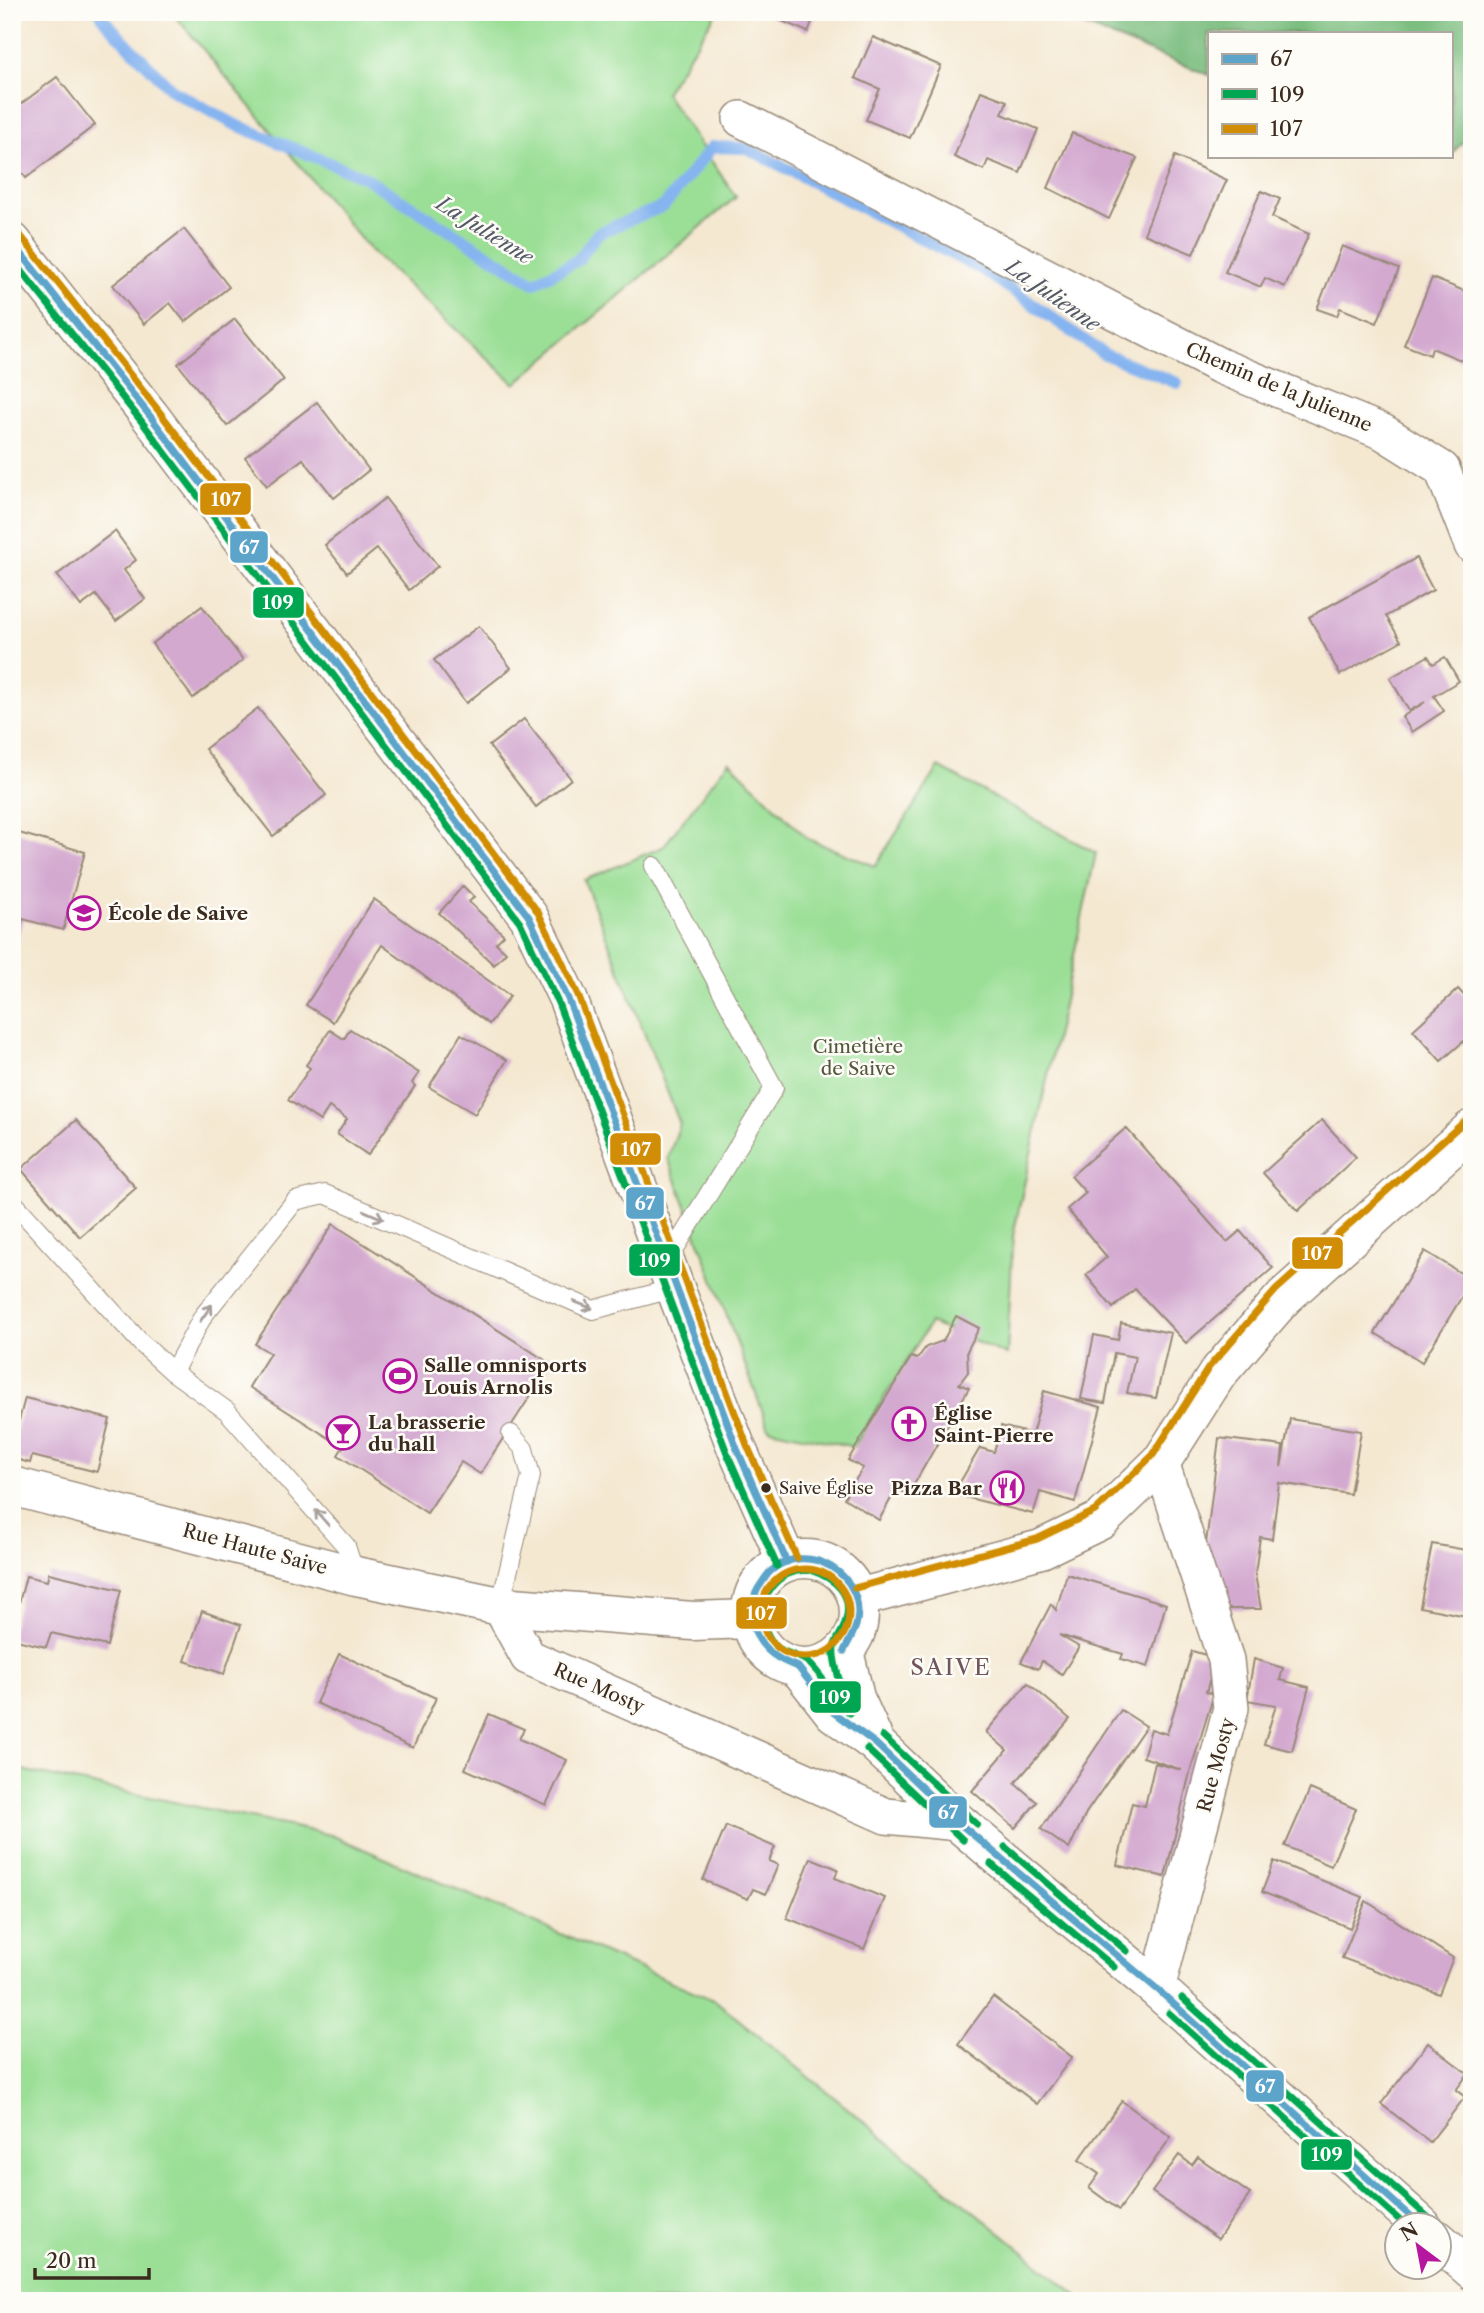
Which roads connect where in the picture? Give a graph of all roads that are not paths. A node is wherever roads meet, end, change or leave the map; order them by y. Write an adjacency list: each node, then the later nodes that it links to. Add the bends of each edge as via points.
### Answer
1 (741, 119): 3 (street, Chemin de la Julienne, via 1220,366 1384,432 1442,469)
2 (12, 242): 7 (street, via 150,415 529,917 568,999)
3 (1472, 545)
4 (654, 866): 7 (lane, via 774,1088)
5 (1472, 1129): 10 (street, via 1284,1297 1219,1373)
6 (12, 1201): 8 (lane)
7 (670, 1275): 8 (lane, one-way to 7, via 203,1316 295,1201 325,1194 593,1310); 12 (street, via 737,1449)
8 (173, 1372): 13 (lane, one-way to 8, via 346,1546 255,1442 227,1411)
9 (511, 1434): 15 (lane, via 524,1449 531,1476)
10 (1161, 1462): 14 (street, via 1101,1520 1041,1549); 21 (street, Rue Mosty, via 1226,1660 1231,1708)
11 (12, 1486): 13 (street, Rue Haute Saive)
12 (787, 1562): 14 (street, via 805,1558 838,1569); 16 (street, via 759,1584)
13 (356, 1576): 15 (street, Rue Haute Saive)
14 (858, 1598): 17 (street, via 855,1636)
15 (500, 1606): 16 (street, via 693,1621); 20 (street, Rue Mosty, via 528,1657 886,1816)
16 (751, 1619): 18 (street, via 766,1651 780,1662)
17 (844, 1651): 18 (street, via 814,1667); 19 (street, via 855,1698)
18 (798, 1667): 19 (street, via 834,1713)
19 (875, 1743): 20 (street)
20 (959, 1823): 21 (street)
21 (1157, 1989): 22 (street)
22 (1407, 2212)
23 (1452, 2252): 24 (street)
24 (1472, 2270)

